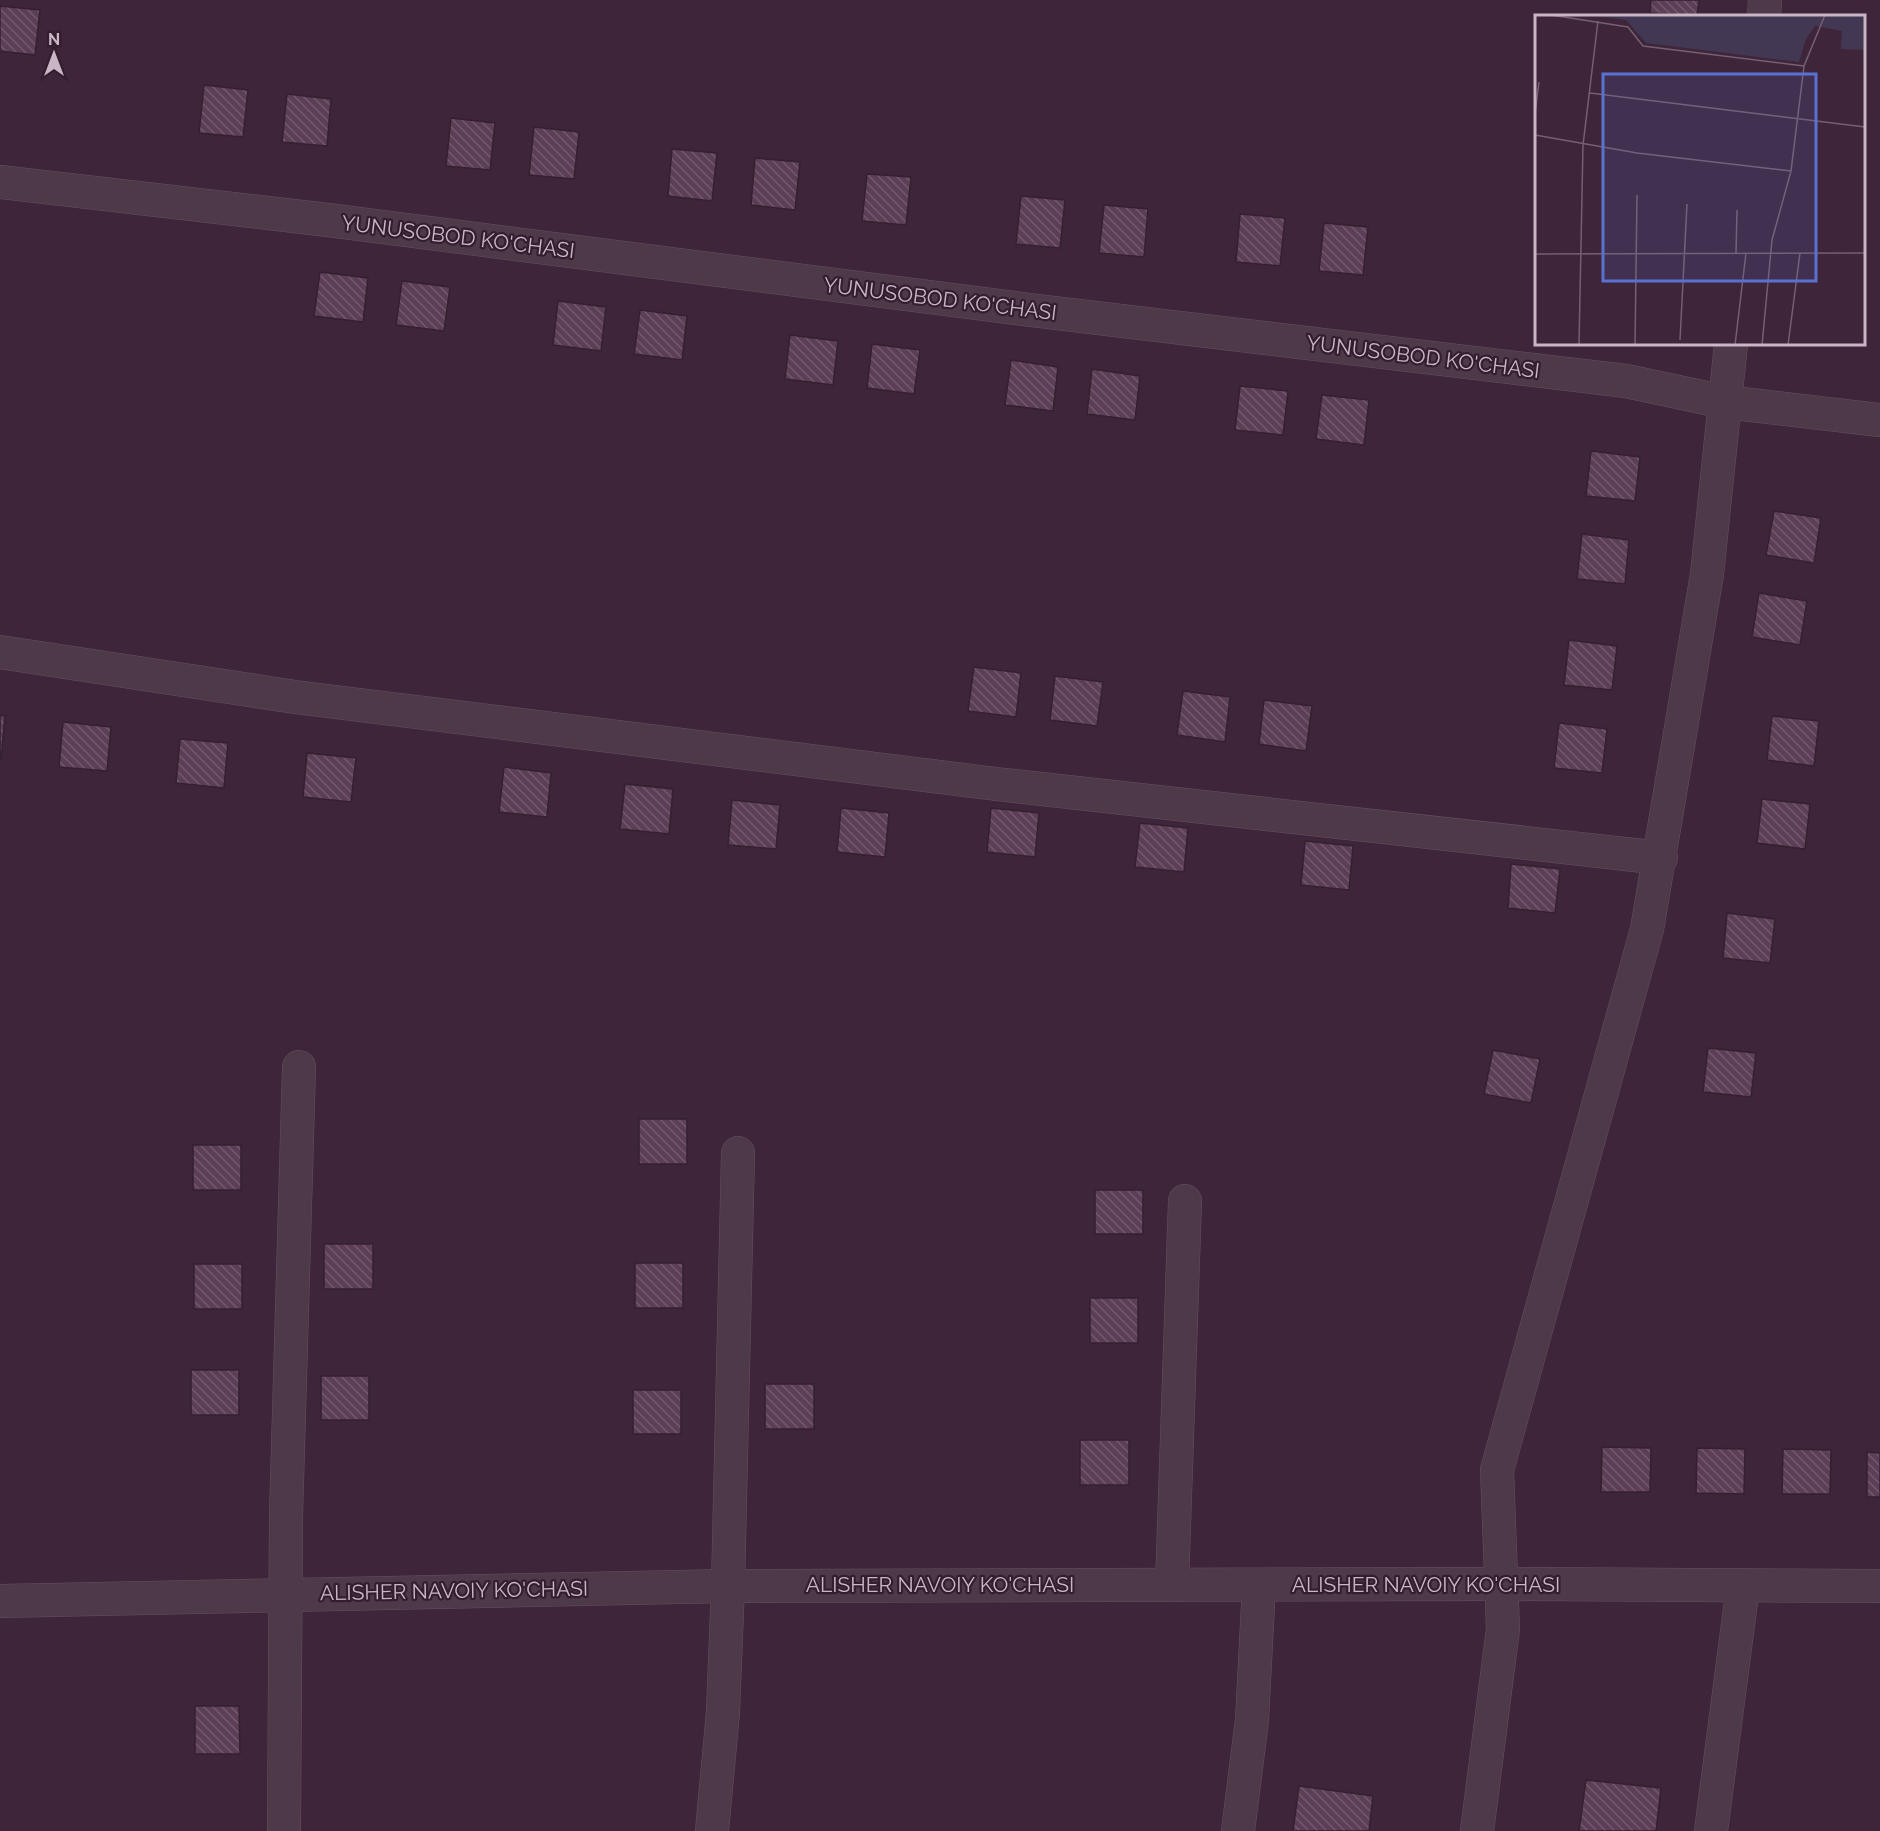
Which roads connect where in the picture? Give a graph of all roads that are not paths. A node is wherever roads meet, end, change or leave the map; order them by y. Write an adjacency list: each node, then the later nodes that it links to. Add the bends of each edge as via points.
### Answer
1 (1765, 0): 2 (street)
2 (1764, 15)
3 (0, 182): 5 (street, YUNUSOBOD KO'CHASI, via 1626,381)
4 (1731, 345): 5 (street)
5 (1725, 402): 6 (street, YUNUSOBOD KO'CHASI); 8 (street, via 1707,574)
6 (1880, 420)
7 (0, 652): 8 (street, via 330,701 984,782)
8 (1660, 858): 12 (street, via 1647,929 1497,1470)
9 (299, 1067): 18 (street)
10 (738, 1153): 15 (street)
11 (1185, 1201): 13 (street)
12 (1501, 1584): 14 (street, ALISHER NAVOIY KO'CHASI); 16 (street, ALISHER NAVOIY KO'CHASI); 23 (street, via 1503,1629)
13 (1172, 1585): 14 (street, ALISHER NAVOIY KO'CHASI); 15 (street, ALISHER NAVOIY KO'CHASI)
14 (1259, 1585): 22 (street, via 1252,1720)
15 (728, 1586): 18 (street, ALISHER NAVOIY KO'CHASI); 21 (street, via 723,1712)
16 (1743, 1586): 17 (street, ALISHER NAVOIY KO'CHASI); 24 (street)
17 (1880, 1586)
18 (285, 1595): 19 (street, ALISHER NAVOIY KO'CHASI); 20 (street)
19 (0, 1601)
20 (284, 1831)
21 (712, 1831)
22 (1238, 1831)
23 (1477, 1831)
24 (1711, 1831)

